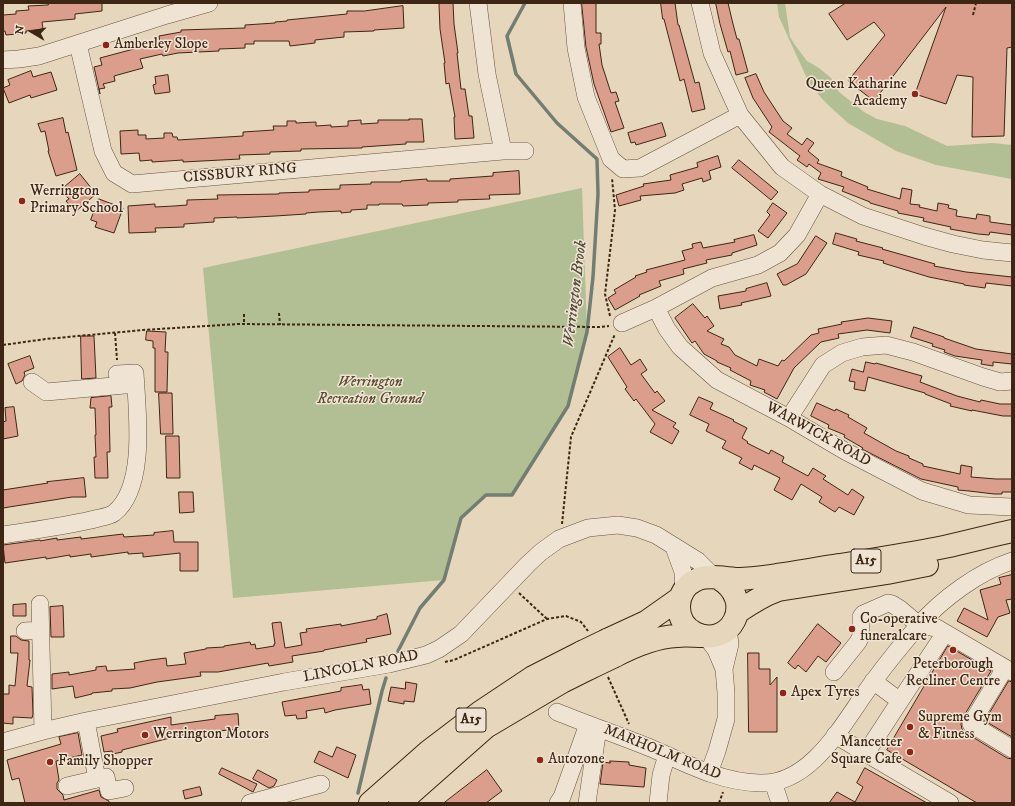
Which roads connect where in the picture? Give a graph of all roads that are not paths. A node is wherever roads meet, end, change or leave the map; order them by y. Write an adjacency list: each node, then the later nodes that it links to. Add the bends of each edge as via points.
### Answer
1 (209, 3): 5 (street)
2 (478, 3): 8 (street, via 487,74)
3 (572, 3): 7 (street, via 576,48 586,97 617,164 640,168)
4 (700, 3): 7 (street, via 712,53)
5 (78, 44): 6 (street, via 39,56); 8 (street, CISSBURY RING, via 103,151 114,173 132,184)
6 (3, 60)
7 (740, 115): 10 (street, via 782,167)
8 (502, 151): 9 (street, CISSBURY RING)
9 (525, 151)
10 (820, 194): 11 (street, via 863,216 924,236 983,250); 12 (street, via 797,235 780,253 758,265 712,278)
11 (1012, 253)
12 (656, 308): 13 (street); 18 (street, WARWICK ROAD, via 680,347 717,380)
13 (615, 324)
14 (117, 374): 17 (street, via 135,373)
15 (1012, 381): 18 (street, via 1000,382 983,378 913,352 886,345 862,348 842,353 824,365)
16 (32, 382): 17 (street, via 46,392)
17 (136, 384): 21 (street, via 138,450 133,482 124,502 113,514)
18 (789, 418): 19 (street, WARWICK ROAD, via 844,451 922,491 969,505)
19 (1012, 507)
20 (1012, 531): 25 (highway, A15, via 944,547 793,572 741,579)
21 (3, 535)
22 (674, 547): 25 (street, LINCOLN ROAD, via 698,561); 26 (street, via 683,572); 39 (street, LINCOLN ROAD, via 656,535 637,528 618,525 588,528 559,539 542,552 460,634 426,655)
23 (1012, 547): 28 (highway, A15, via 887,573 778,590 760,597)
24 (1012, 561): 29 (street, MARHOLM ROAD, via 991,569 969,582)
25 (716, 578): 26 (highway, A15, via 697,579 689,584); 28 (highway, via 727,583 733,590 738,604)
26 (682, 594): 31 (highway, via 679,606 683,622 688,629); 32 (highway, A15)
27 (40, 604): 41 (street, via 33,631)
28 (733, 620): 31 (highway, A15, via 716,636); 33 (street)
29 (919, 625): 30 (street); 35 (street, via 892,604 868,611 861,617 858,642); 36 (street, MARHOLM ROAD)
30 (939, 634): 34 (street); 37 (street)
31 (704, 636): 32 (highway, A15, via 676,636); 33 (street, via 716,650)
32 (598, 654): 55 (highway, A15, via 533,678 479,713 429,751); 56 (highway, A15, via 562,682 486,727)
33 (724, 669): 47 (street, via 726,719)
34 (1008, 670): 44 (street, via 971,724)
35 (834, 672)
36 (873, 681): 37 (street); 42 (street, MARHOLM ROAD)
37 (900, 701): 45 (street)
38 (557, 712): 40 (street, MARHOLM ROAD)
39 (86, 721): 41 (street, LINCOLN ROAD); 48 (street)
40 (593, 726): 46 (street, MARHOLM ROAD); 57 (street); 58 (street)
41 (44, 730): 43 (street, LINCOLN ROAD)
42 (835, 735): 45 (street); 49 (street, MARHOLM ROAD, via 820,754 801,771)
43 (3, 742)
44 (1012, 749)
45 (866, 753): 61 (street)
46 (667, 755): 47 (street, MARHOLM ROAD); 59 (street, via 661,776)
47 (709, 773): 49 (street, MARHOLM ROAD, via 759,784)
48 (96, 779): 51 (street); 52 (street, via 106,777 109,791)
49 (772, 782): 60 (street)
50 (321, 784): 53 (street)
51 (68, 786)
52 (125, 788)
53 (270, 800): 54 (street)
54 (250, 803)
55 (370, 803)
56 (400, 803)
57 (558, 803)
58 (587, 803)
59 (658, 803)
60 (780, 803)
61 (950, 803)

